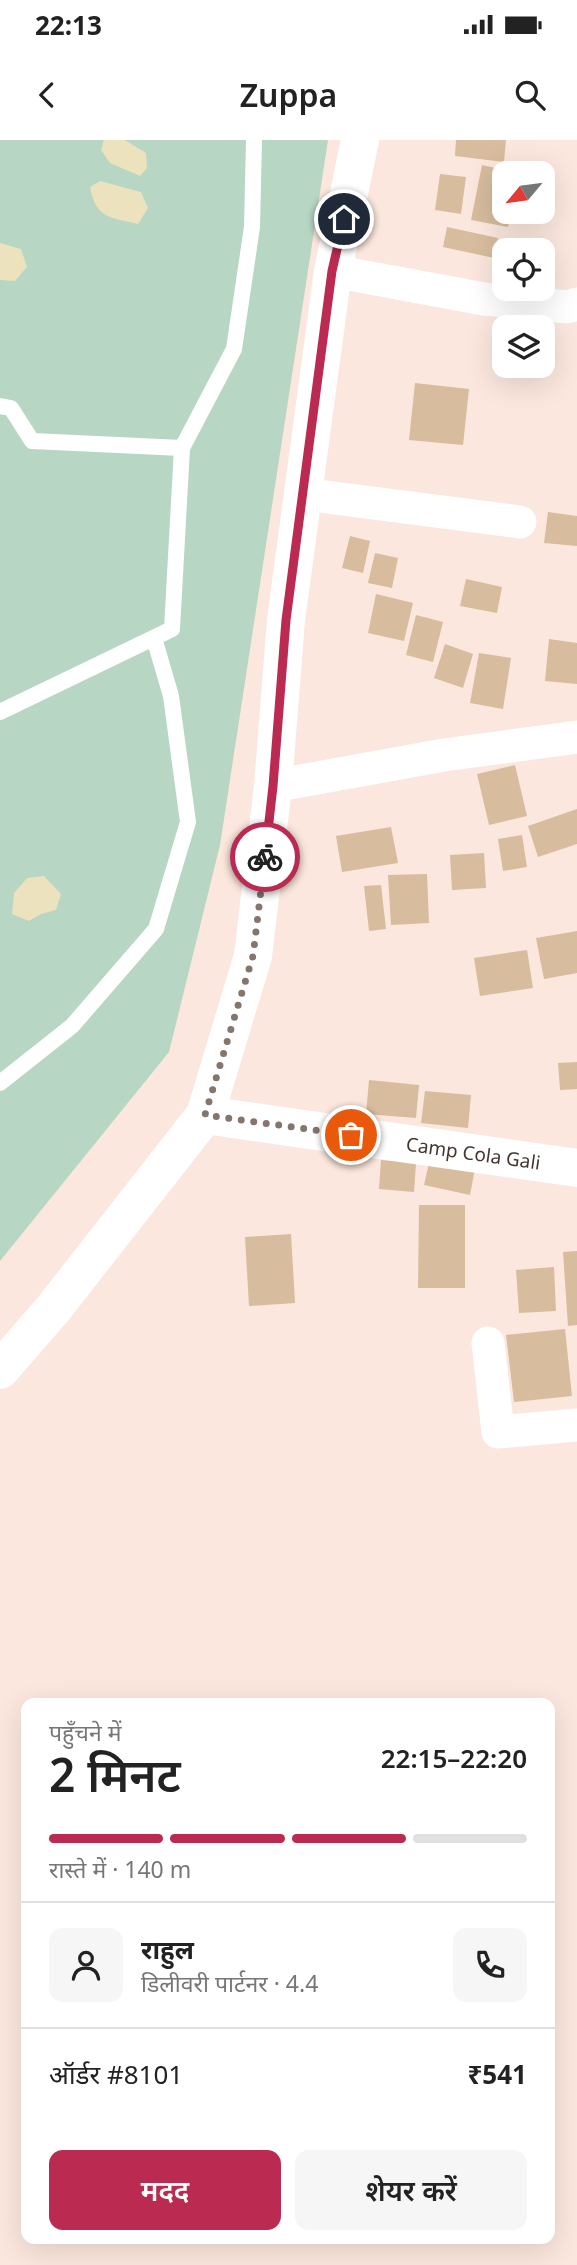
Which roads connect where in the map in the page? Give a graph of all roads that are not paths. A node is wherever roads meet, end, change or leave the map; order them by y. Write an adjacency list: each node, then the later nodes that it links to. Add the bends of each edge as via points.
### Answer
1 (254, 140): 6 (lane, via 252,228 234,349)
2 (360, 140): 3 (street)
3 (332, 271): 4 (street, via 484,299 567,307); 7 (street)
4 (577, 304)
5 (0, 406): 6 (lane, via 10,408 32,441)
6 (182, 448): 9 (lane, via 172,629)
7 (303, 494): 8 (street); 12 (street, via 286,620)
8 (520, 522)
9 (154, 638): 10 (lane); 13 (lane, via 171,696 188,822 156,929 72,1026)
10 (0, 712)
11 (577, 737): 12 (street)
12 (273, 786): 14 (street, via 253,956)
13 (0, 1083)
14 (205, 1115): 15 (street, Camp Cola Gali); 17 (street)
15 (577, 1168)
16 (488, 1343): 18 (street, via 498,1432)
17 (0, 1370)
18 (577, 1425)

